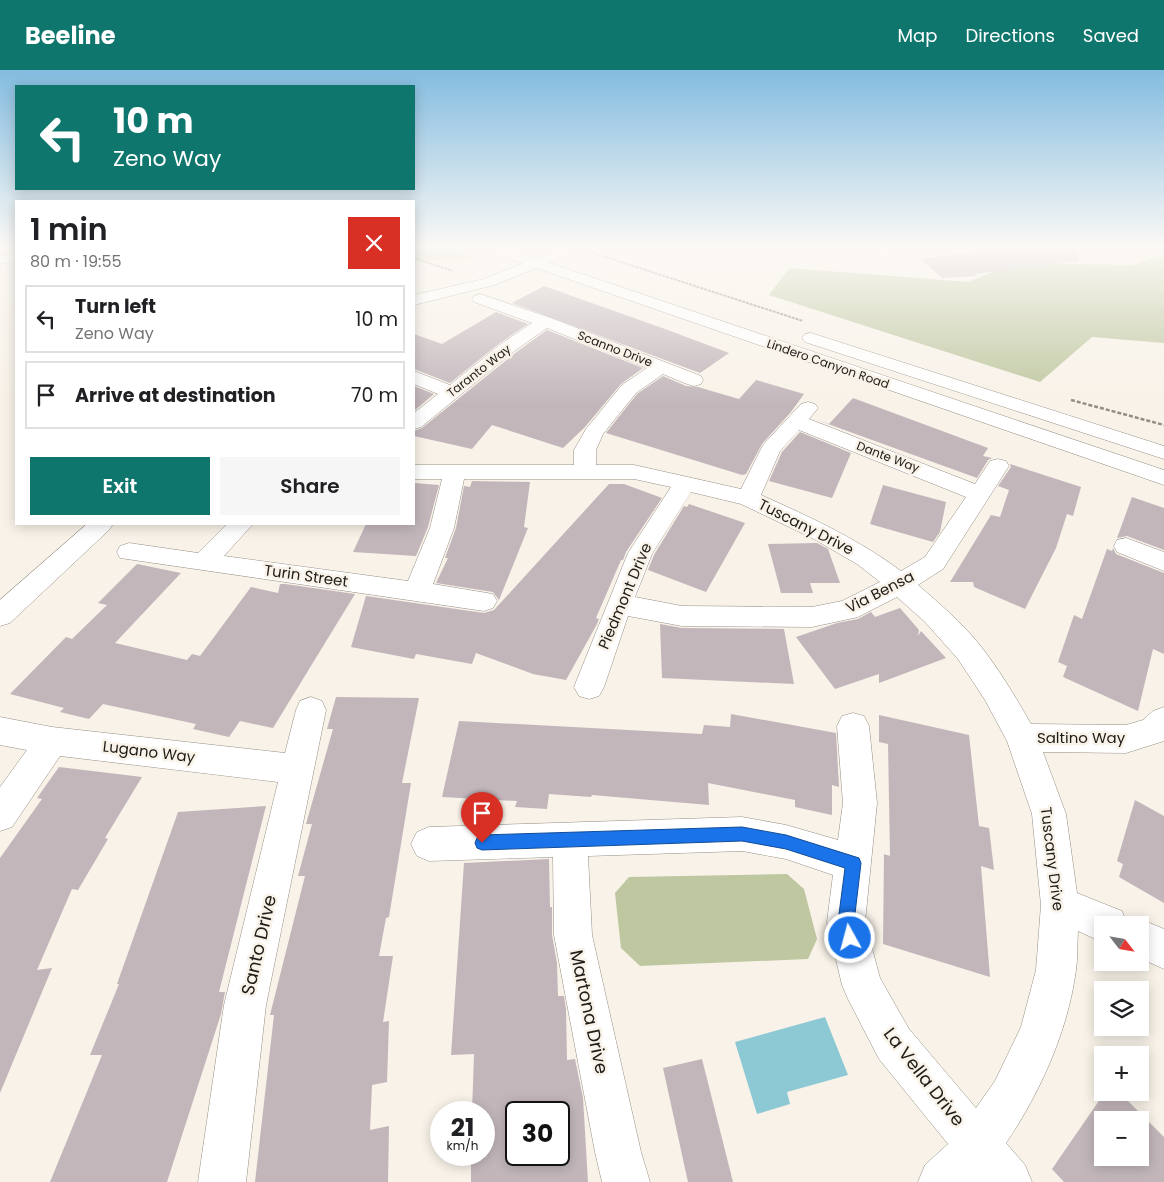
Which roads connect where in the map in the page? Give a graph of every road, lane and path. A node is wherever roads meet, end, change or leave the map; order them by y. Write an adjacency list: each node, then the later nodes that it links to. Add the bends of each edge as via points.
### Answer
1 (496, 300): 5 (street, Scanno Drive)
2 (660, 300): 17 (street, Lindero Canyon Road)
3 (693, 300): 4 (street)
4 (748, 318)
5 (545, 322): 7 (street, Scanno Drive); 10 (street, Taranto Way)
6 (795, 333): 12 (street, Lindero Canyon Road)
7 (661, 367): 9 (street, Scanno Drive); 16 (street, via 629,389 593,433 585,450)
8 (415, 377): 10 (street)
9 (694, 380)
10 (451, 392): 11 (street, Taranto Way)
11 (415, 423)
12 (1164, 453)
13 (998, 466): 19 (street, Via Bensa)
14 (455, 471): 15 (street, Tuscany Drive); 16 (street, Tuscany Drive); 28 (street, via 442,528)
15 (415, 472)
16 (585, 472): 18 (street, Tuscany Drive, via 634,472)
17 (1164, 478)
18 (685, 484): 20 (street, Tuscany Drive); 30 (street, Piedmont Drive, via 640,553)
19 (980, 494): 20 (street, Dante Way, via 802,414 770,449); 27 (street, Via Bensa, via 934,562)
20 (748, 498): 27 (street, Tuscany Drive, via 821,532 866,558)
21 (100, 525): 31 (street)
22 (240, 525): 25 (street)
23 (1126, 546): 26 (street)
24 (129, 552): 25 (street, Turin Street)
25 (204, 562): 28 (street, Turin Street)
26 (1164, 562)
27 (900, 584): 30 (street, Via Bensa, via 848,610 812,617 682,616); 37 (street, Tuscany Drive, via 968,651 996,691)
28 (417, 592): 29 (street, Turin Street)
29 (484, 601)
30 (619, 604): 32 (street, Piedmont Drive)
31 (3, 610)
32 (589, 687)
33 (311, 710): 39 (street, Santo Drive)
34 (1164, 720): 37 (street, Saltino Way, via 1153,731 1126,739)
35 (853, 726): 43 (street, La Vella Drive, via 860,803)
36 (0, 731): 38 (street, Lugano Way)
37 (1022, 738): 44 (street, Tuscany Drive, via 1049,814)
38 (52, 741): 39 (street, Lugano Way); 40 (street)
39 (298, 769): 49 (street, Santo Drive, via 246,1005)
40 (0, 815)
41 (570, 840): 42 (street); 43 (street, via 742,834 786,842); 50 (street, Martona Drive, via 573,934)
42 (429, 844)
43 (853, 863): 48 (street, La Vella Drive, via 846,922 862,985 894,1044)
44 (1060, 905): 45 (street); 48 (street, Tuscany Drive, via 1056,970 1041,1031 1011,1097)
45 (1094, 919)
46 (1149, 942): 47 (street)
47 (1164, 949)
48 (977, 1145): 51 (street, Tuscany Drive); 52 (street, La Vella Drive)
49 (222, 1182)
50 (626, 1182)
51 (942, 1182)
52 (1008, 1182)

